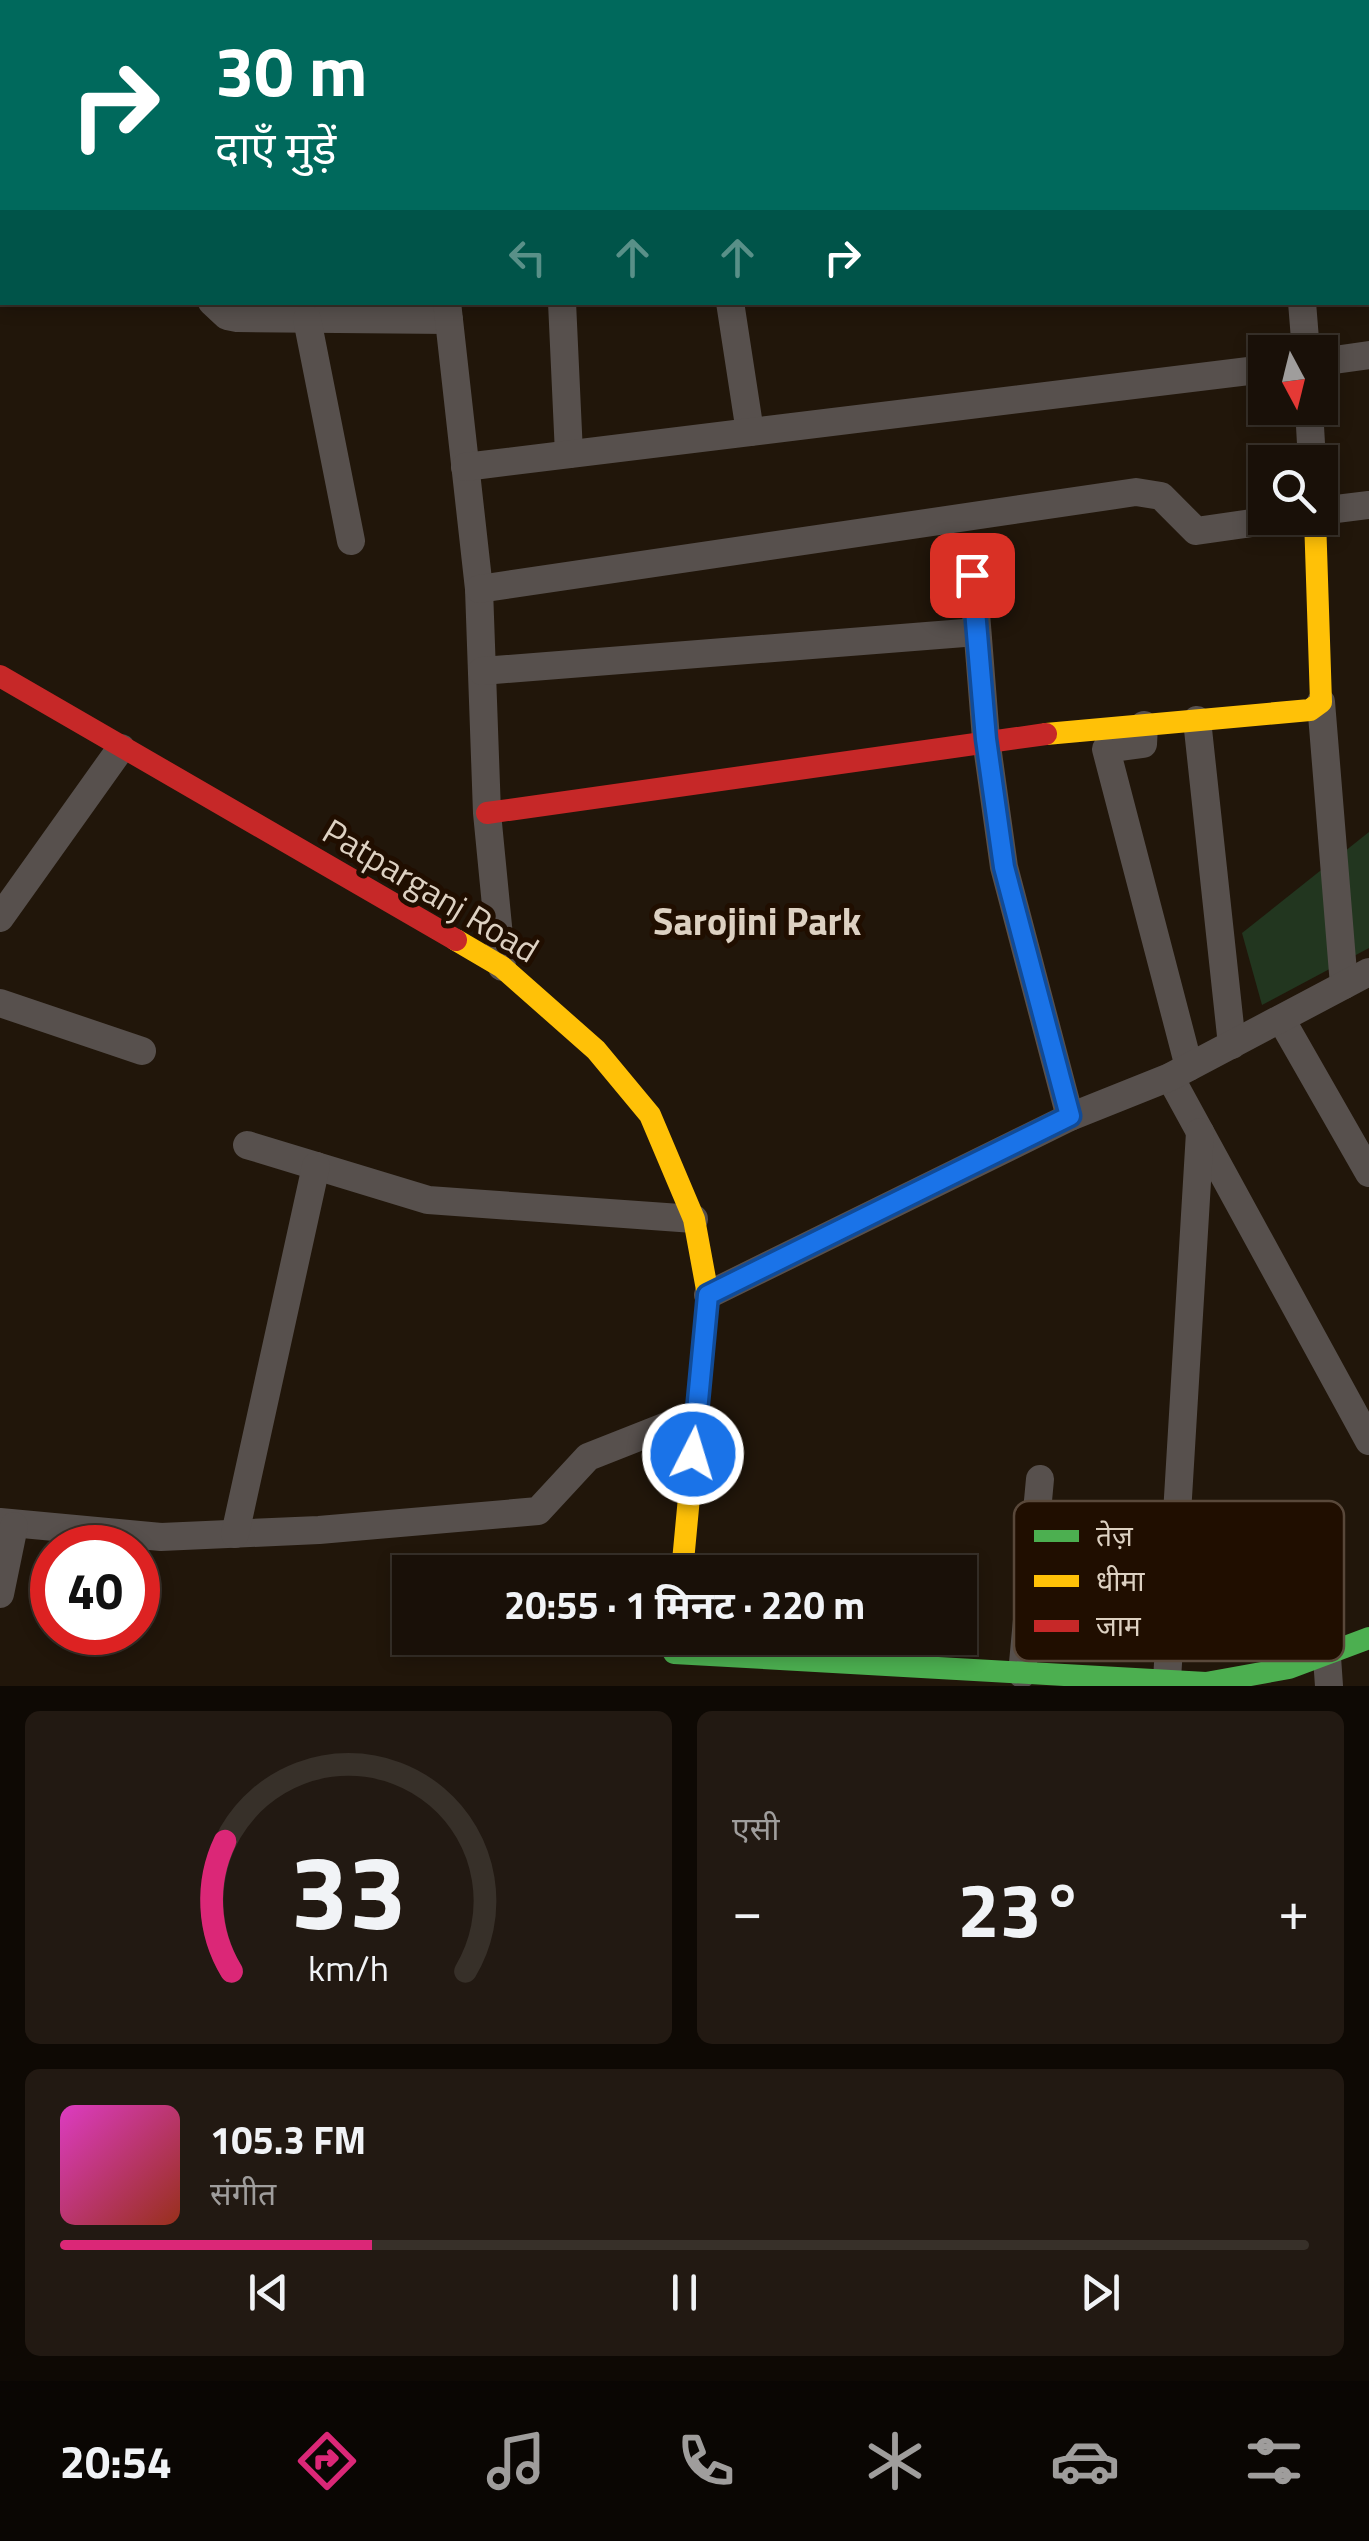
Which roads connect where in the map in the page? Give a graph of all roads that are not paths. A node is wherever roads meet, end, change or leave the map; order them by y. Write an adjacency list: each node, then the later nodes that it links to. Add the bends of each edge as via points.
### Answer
1 (215, 305): 6 (street, via 237,318)
2 (562, 305): 12 (street)
3 (730, 305): 11 (street)
4 (1302, 305): 7 (street)
5 (448, 311): 6 (street); 13 (street)
6 (320, 313): 18 (street)
7 (1305, 335)
8 (1369, 355): 9 (street)
9 (1338, 359)
10 (1248, 371): 11 (street)
11 (750, 432): 12 (street)
12 (569, 454): 13 (street)
13 (465, 467): 20 (street)
14 (1369, 504): 15 (street)
15 (1338, 508)
16 (1248, 523): 20 (street, via 1196,530 1161,496 1136,492)
17 (1316, 535): 24 (street)
18 (351, 541)
19 (972, 575): 21 (street)
20 (479, 589): 22 (street)
21 (977, 632): 22 (street); 27 (street)
22 (482, 671): 29 (street)
23 (0, 676): 28 (street, Patparganj Road)
24 (1322, 702): 25 (street, via 1310,710); 32 (street)
25 (1197, 720): 26 (street); 35 (street)
26 (1144, 725): 27 (street); 37 (street, via 1142,744 1106,749)
27 (986, 739): 29 (street); 38 (street, via 1004,867)
28 (120, 748): 30 (street); 31 (street, Patparganj Road)
29 (486, 813): 31 (street)
30 (0, 918)
31 (502, 967): 43 (street, Patparganj Road, via 596,1050 650,1115)
32 (1357, 979): 34 (street)
33 (0, 1003): 36 (street)
34 (1281, 1019): 35 (street); 42 (street)
35 (1232, 1045): 37 (street)
36 (142, 1051)
37 (1180, 1072): 38 (street); 39 (street)
38 (1070, 1116): 44 (street)
39 (1200, 1132): 46 (street); 49 (street)
40 (247, 1145): 41 (street)
41 (316, 1166): 43 (street, via 428,1200); 51 (street)
42 (1369, 1173)
43 (694, 1219): 44 (street, Patparganj Road)
44 (708, 1295): 45 (street, Patparganj Road)
45 (696, 1414): 51 (street, via 588,1457 538,1510); 52 (street, Patparganj Road)
46 (1369, 1442)
47 (1040, 1479): 48 (street)
48 (1038, 1501)
49 (1178, 1501)
50 (7, 1524): 51 (street, via 161,1537); 53 (street)
51 (235, 1534)
52 (684, 1555)
53 (0, 1594)
54 (1369, 1638): 55 (street)
55 (1344, 1649)
56 (683, 1655): 61 (street)
57 (1023, 1661): 62 (street)
58 (1168, 1661): 63 (street)
59 (1314, 1661): 63 (street, via 1260,1678)
60 (1327, 1661): 64 (street)
61 (839, 1674): 62 (street)
62 (1022, 1674): 63 (street)
63 (1167, 1680)
64 (1328, 1686)

